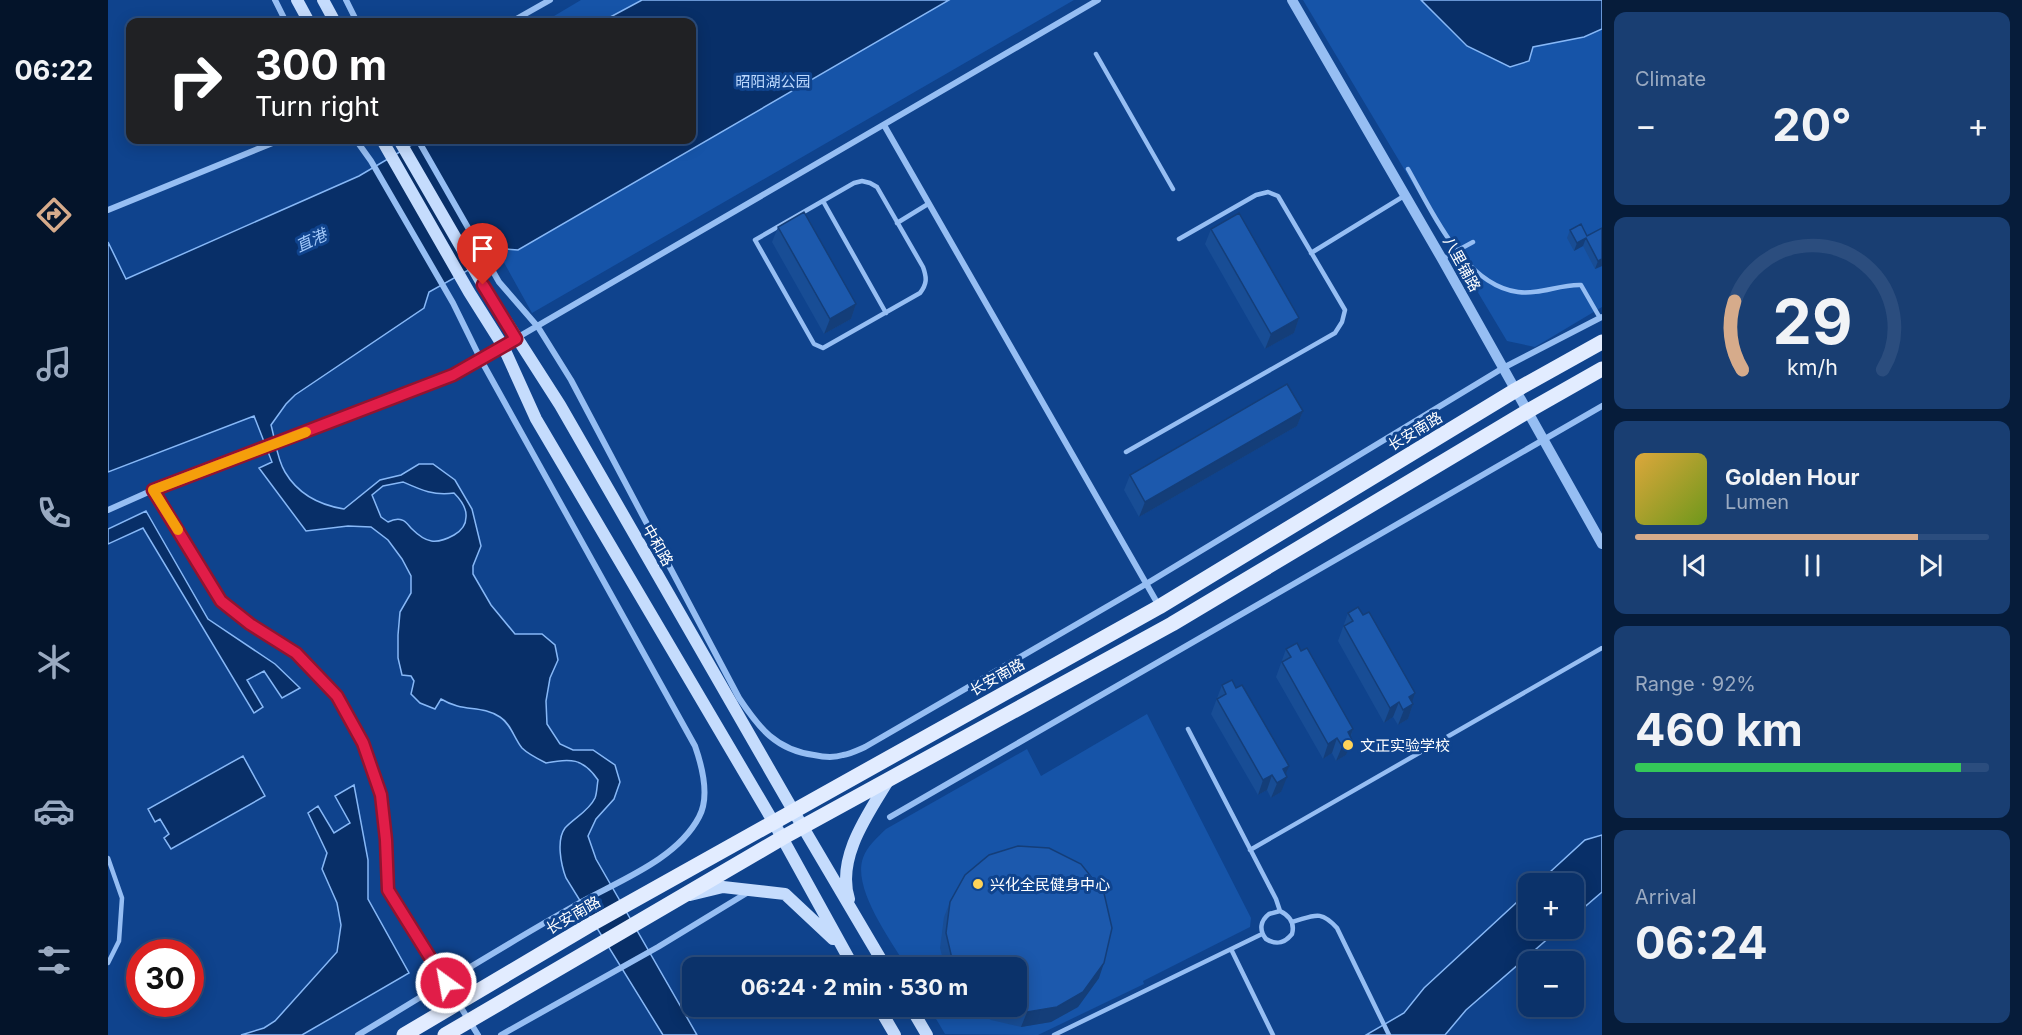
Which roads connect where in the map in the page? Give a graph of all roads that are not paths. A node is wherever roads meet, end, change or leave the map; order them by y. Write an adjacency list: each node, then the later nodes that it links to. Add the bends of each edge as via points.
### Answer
1 (274, 0): 8 (street)
2 (297, 0): 9 (main road)
3 (324, 0): 10 (main road)
4 (346, 0): 11 (street)
5 (550, 0): 12 (street)
6 (1098, 0): 14 (street)
7 (1292, 0): 22 (street, 八里铺路)
8 (284, 18)
9 (307, 18)
10 (333, 18)
11 (355, 18)
12 (518, 18)
13 (1096, 54): 21 (lane)
14 (884, 125): 24 (street); 34 (street)
15 (270, 144): 25 (street)
16 (359, 144): 38 (street, via 453,303)
17 (385, 144): 37 (main road)
18 (402, 144): 35 (main road, 中和路)
19 (420, 144): 34 (street, via 499,282)
20 (1408, 169): 29 (lane)
21 (1173, 189)
22 (1406, 195): 30 (lane); 31 (street, 八里铺路)
23 (823, 201): 26 (lane, via 854,183 870,183 877,187); 32 (lane); 32 (lane, via 755,240 814,344 823,348)
24 (928, 204): 26 (lane); 49 (street)
25 (108, 210)
26 (897, 223): 32 (lane, via 923,267 926,286)
27 (1179, 239): 30 (lane, via 1268,192 1278,196)
28 (1473, 242): 29 (lane)
29 (1458, 250): 31 (lane); 33 (lane, via 1481,276 1501,288 1528,292 1581,285)
30 (1311, 253): 45 (lane, via 1345,310 1335,333)
31 (1442, 259): 39 (street, 八里铺路)
32 (886, 313)
33 (1601, 317): 39 (street)
34 (538, 327): 35 (street); 49 (street, via 571,380 739,698 756,724 796,753 842,756 865,747)
35 (516, 339): 37 (street); 54 (main road, 中和路, via 560,405)
36 (1602, 342): 41 (main road, 长安南路)
37 (503, 346): 38 (street); 56 (main road, via 536,419)
38 (481, 360): 46 (street, via 453,375); 72 (street, via 695,746 703,771 704,796 701,816 682,840 658,859)
39 (1503, 368): 41 (street, 八里铺路); 49 (street)
40 (1602, 369): 43 (main road)
41 (1516, 390): 43 (street, 八里铺路); 50 (main road, 长安南路)
42 (1602, 406): 44 (street)
43 (1528, 411): 44 (street, 八里铺路); 53 (main road, via 1172,624)
44 (1544, 439): 48 (street, 八里铺路); 55 (street)
45 (1126, 452)
46 (153, 490): 47 (street); 72 (street, via 221,601 296,653 337,696 363,743 381,795 388,890)
47 (108, 510)
48 (1602, 544)
49 (1146, 585): 50 (street)
50 (1159, 607): 54 (main road, 长安南路)
51 (1602, 648): 59 (lane)
52 (1188, 729): 59 (lane)
53 (888, 780): 57 (main road); 64 (main road, via 857,835 851,854 847,892)
54 (794, 812): 56 (main road, 长安南路); 57 (main road, 中和路)
55 (890, 817)
56 (774, 823): 58 (main road); 73 (main road, 长安南路, via 588,926)
57 (803, 827): 58 (main road); 64 (main road, 中和路)
58 (782, 838): 62 (main road); 67 (main road)
59 (1250, 850): 63 (lane)
60 (108, 858): 71 (lane, via 122,898 119,941)
61 (753, 889): 62 (main road, via 723,887); 67 (main road, via 785,894); 81 (street)
62 (677, 898): 76 (main road)
63 (1280, 912): 65 (lane); 66 (lane, via 1264,917)
64 (854, 915): 70 (main road, 中和路)
65 (1292, 922): 66 (lane, via 1292,934 1283,942 1271,942); 86 (lane, via 1317,915 1332,922)
66 (1262, 934): 68 (lane)
67 (842, 947): 69 (main road)
68 (1231, 949): 84 (lane); 85 (lane)
69 (848, 957)
70 (879, 957)
71 (108, 963)
72 (446, 983): 73 (street); 77 (street)
73 (458, 1004): 76 (street); 78 (main road, 长安南路)
74 (884, 1017): 82 (main road)
75 (916, 1017): 83 (main road)
76 (469, 1022): 79 (main road); 80 (street)
77 (358, 1035)
78 (404, 1035)
79 (445, 1035)
80 (478, 1035)
81 (501, 1035)
82 (895, 1035)
83 (927, 1035)
84 (1054, 1035)
85 (1273, 1035)
86 (1389, 1035)

